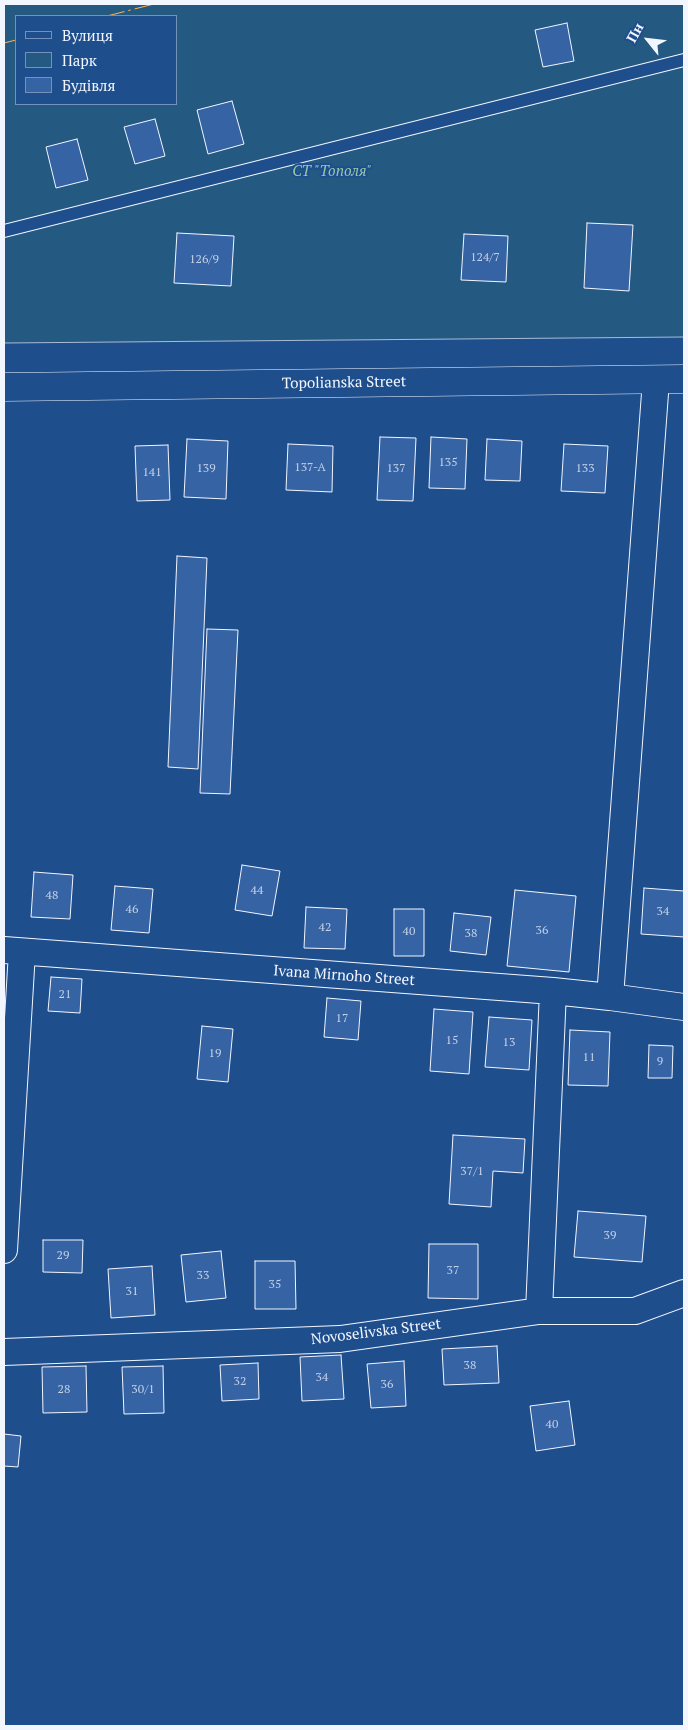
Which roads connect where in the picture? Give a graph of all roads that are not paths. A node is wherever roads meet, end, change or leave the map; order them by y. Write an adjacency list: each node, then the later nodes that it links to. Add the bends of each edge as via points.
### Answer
1 (684, 60): 2 (lane)
2 (4, 230)
3 (684, 379): 4 (street, Topolianska Street)
4 (656, 380): 5 (street, Topolianska Street); 8 (street)
5 (4, 387)
6 (13, 951): 7 (street, Ivana Mirnoho Street); 10 (street)
7 (553, 991): 8 (street, Ivana Mirnoho Street); 12 (street)
8 (610, 996): 9 (street, Ivana Mirnoho Street)
9 (684, 1007)
10 (4, 1250)
11 (684, 1294): 12 (street, Novoselivska Street, via 635,1312)
12 (539, 1311): 13 (street, Novoselivska Street, via 340,1339)
13 (4, 1352)

